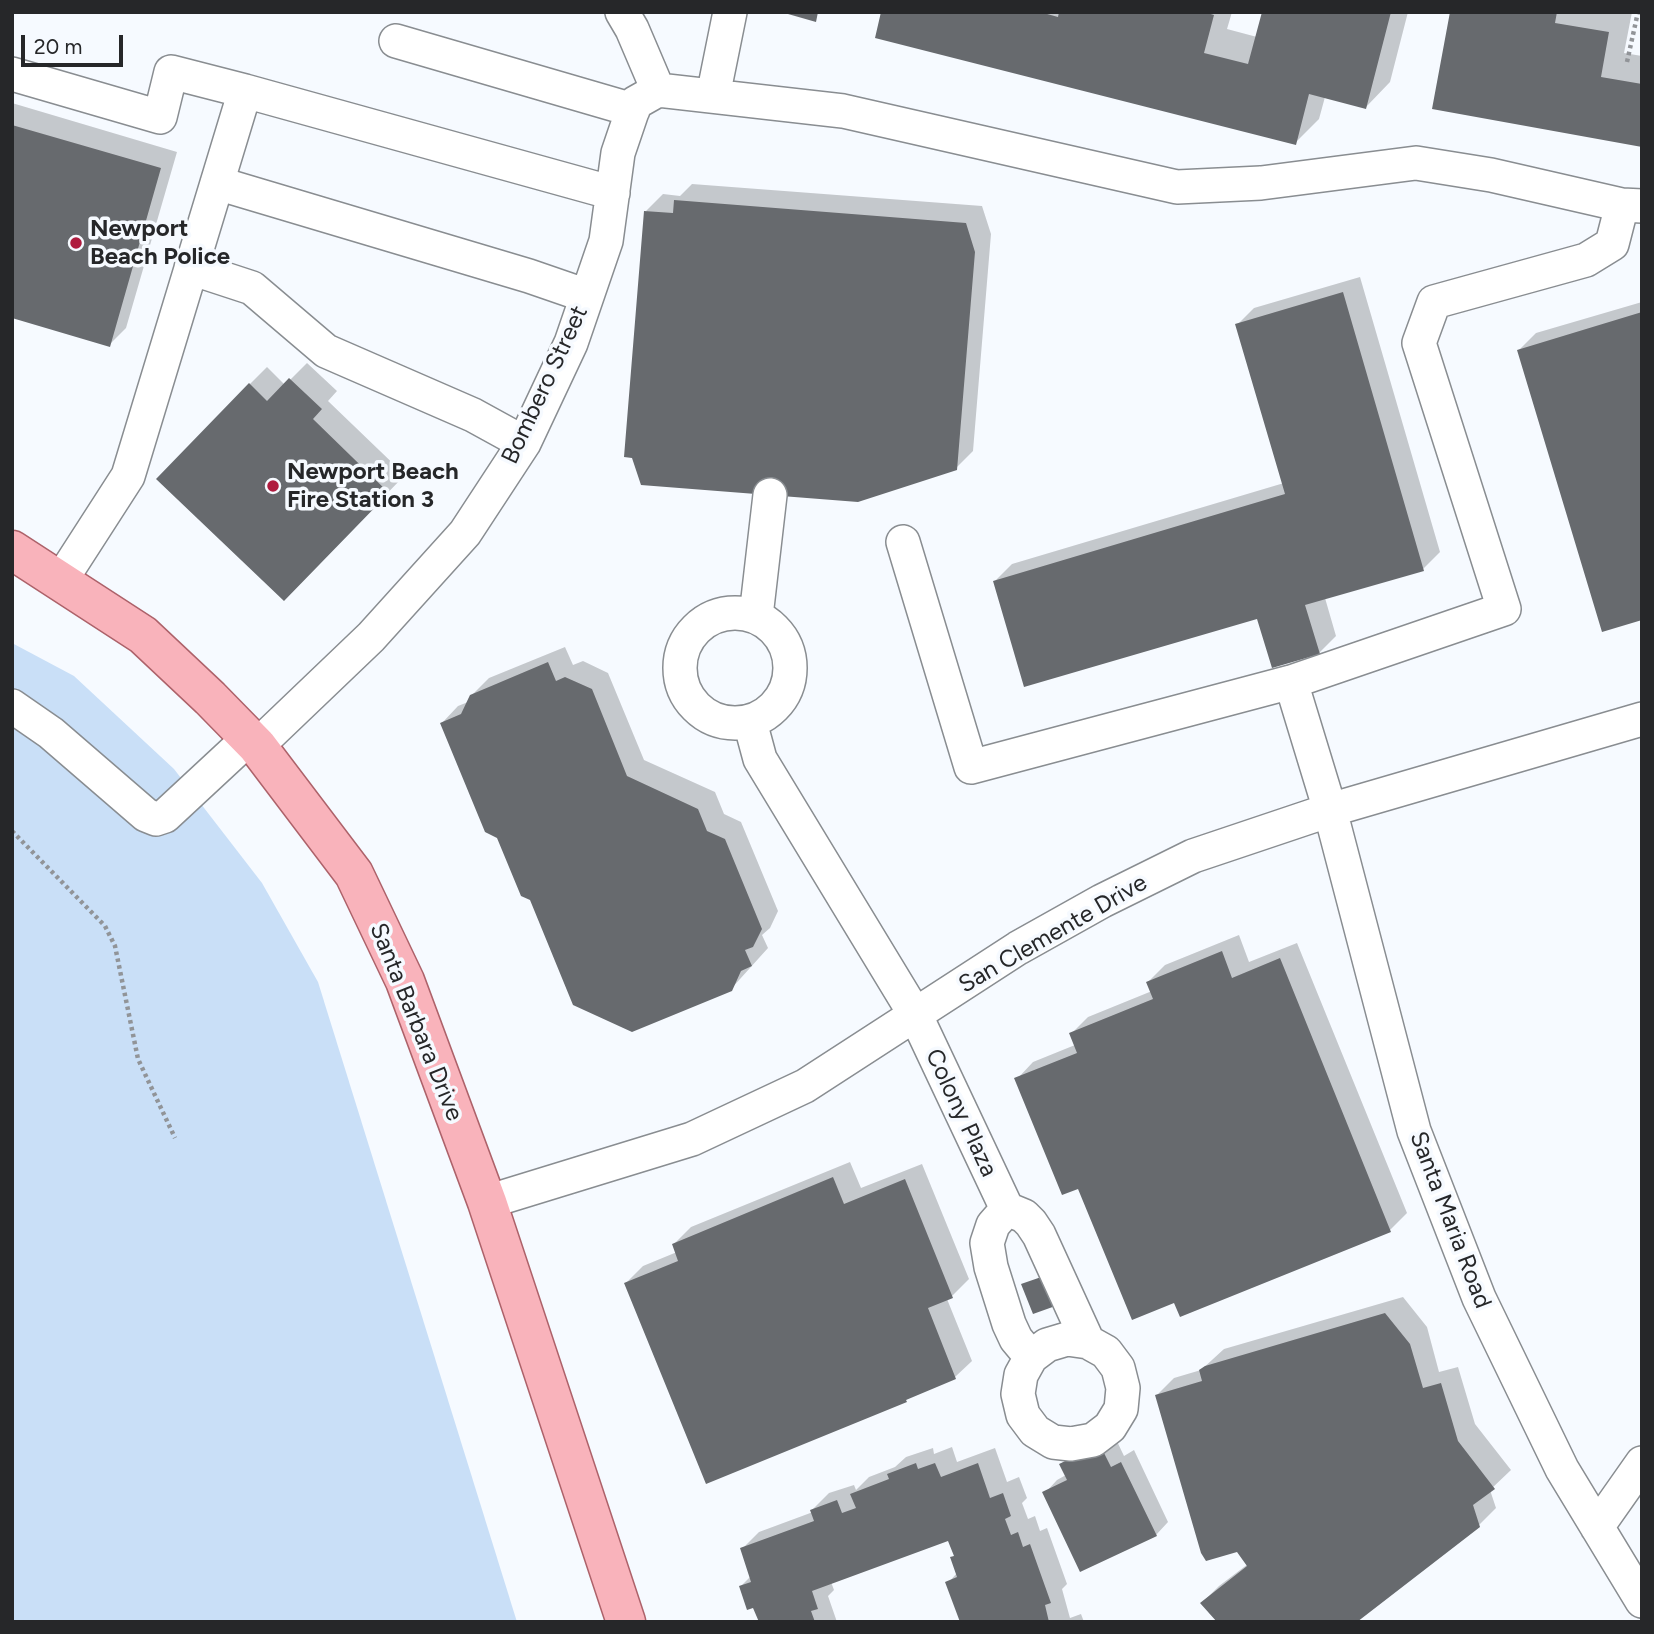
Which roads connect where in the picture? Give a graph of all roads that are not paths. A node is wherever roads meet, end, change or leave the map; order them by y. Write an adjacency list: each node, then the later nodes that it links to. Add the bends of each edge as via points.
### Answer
1 (622, 12): 7 (street, via 632,29)
2 (730, 12): 6 (street)
3 (397, 41): 7 (street)
4 (12, 74): 5 (street, via 160,117 171,72)
5 (245, 91): 8 (street); 9 (street)
6 (713, 96): 7 (street); 10 (street, via 843,111 1177,187 1261,183 1416,163)
7 (642, 101): 9 (street, Bombero Street, via 618,153)
8 (217, 183): 11 (street); 12 (street)
9 (613, 193): 12 (street, Bombero Street, via 606,241)
10 (1632, 206): 19 (street, via 1612,244 1586,260 1434,302 1419,344 1504,610)
11 (191, 268): 13 (street, via 252,288 326,351 473,415); 17 (street, via 128,476)
12 (587, 296): 13 (street, Bombero Street, via 571,343)
13 (524, 443): 23 (street, Bombero Street, via 465,533 371,637)
14 (770, 495): 18 (street)
15 (903, 542): 19 (street, via 971,767)
16 (12, 550): 17 (main road, Santa Barbara Drive)
17 (61, 580): 23 (main road, Santa Barbara Drive, via 143,635)
18 (756, 616): 22 (street, via 782,638 790,671 779,703); 22 (street, via 718,615 687,638 680,656 679,676 696,709 731,724)
19 (1291, 682): 24 (street, Santa Maria Road)
20 (12, 706): 23 (street, Bombero Street, via 156,819)
21 (1642, 719): 24 (street, San Clemente Drive)
22 (750, 722): 25 (street, Colony Plaza, via 760,759)
23 (253, 742): 26 (main road, Santa Barbara Drive, via 354,874 405,981)
24 (1330, 810): 25 (street, San Clemente Drive, via 1193,856 1102,901 1018,948); 31 (street, Santa Maria Road, via 1414,1131 1479,1298 1562,1469)
25 (916, 1016): 26 (street, San Clemente Drive, via 805,1086 692,1139); 27 (street, Colony Plaza)
26 (487, 1202): 33 (main road, Santa Barbara Drive)
27 (1007, 1209): 28 (street, Colony Plaza, via 1024,1216 1039,1235); 29 (street, via 993,1225 989,1255 1009,1324)
28 (1088, 1342): 29 (street, via 1067,1339 1047,1345); 29 (street, Colony Plaza, via 1106,1352 1118,1368 1123,1388 1121,1409 1110,1427 1093,1440 1054,1442 1035,1431 1023,1415 1018,1394 1021,1374)
29 (1031, 1357)
30 (1642, 1463): 31 (street)
31 (1597, 1527): 32 (street, Santa Maria Road)
32 (1642, 1601)
33 (626, 1622)

